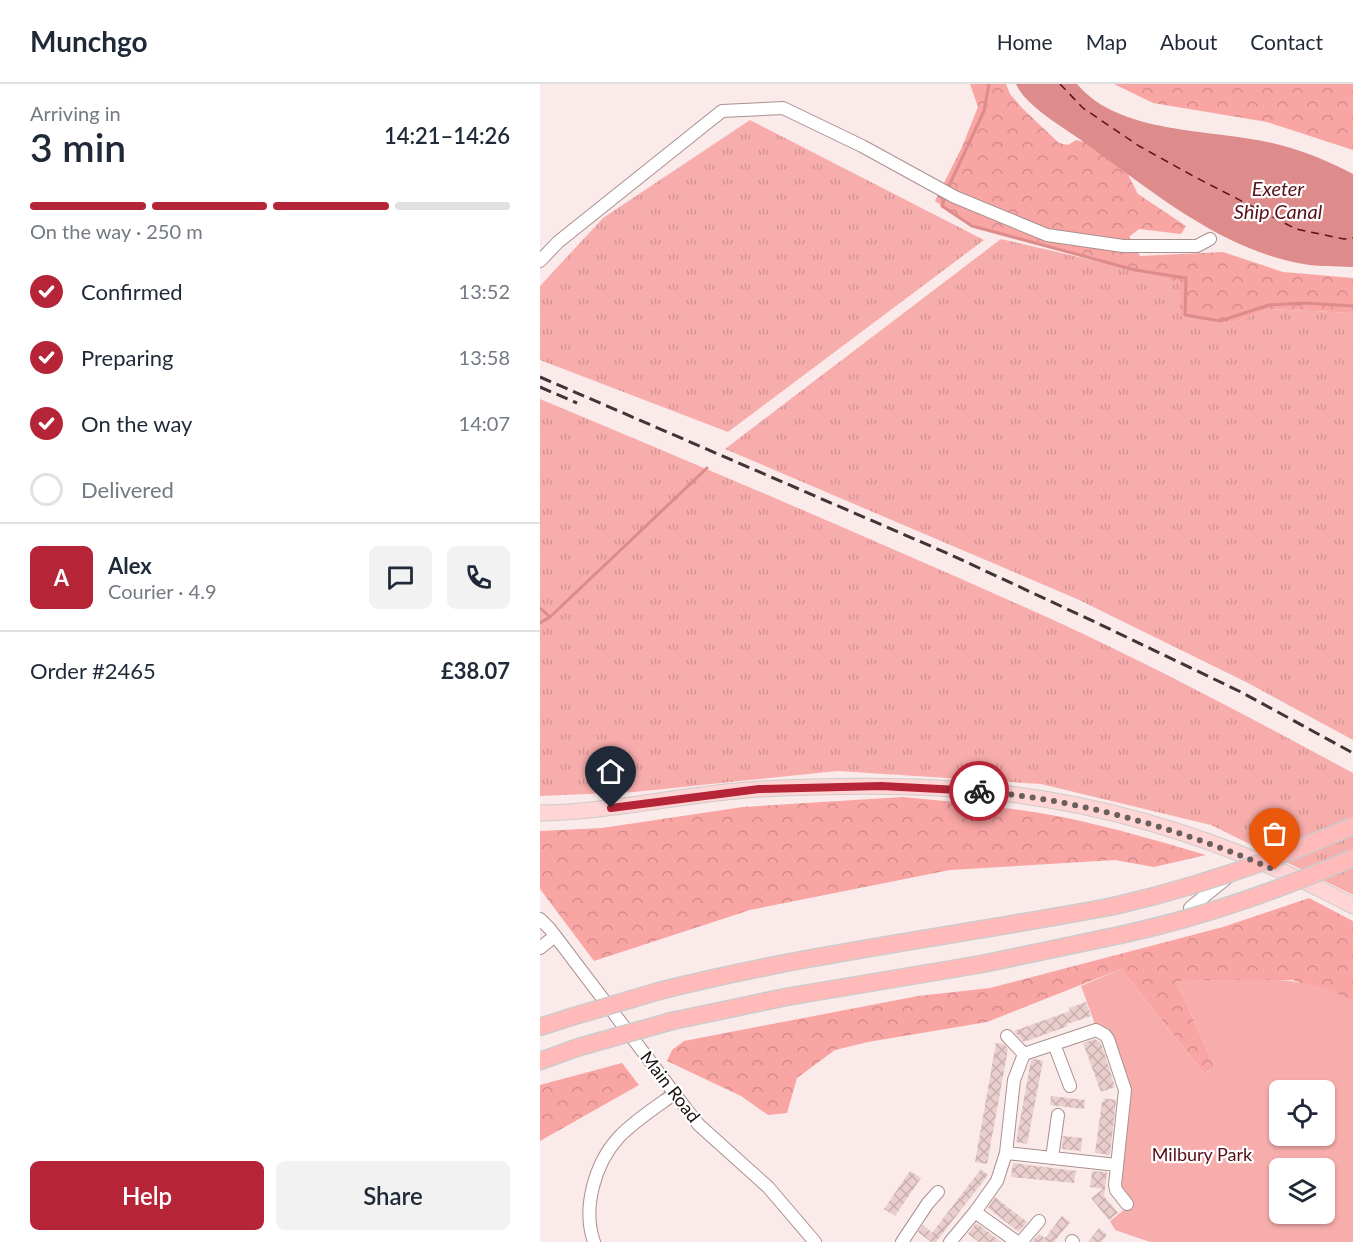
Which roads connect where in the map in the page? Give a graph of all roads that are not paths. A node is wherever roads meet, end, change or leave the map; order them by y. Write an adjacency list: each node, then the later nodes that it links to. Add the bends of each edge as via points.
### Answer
1 (1210, 239): 2 (street, via 1197,246 1123,246 1047,235 955,197 783,108 722,111 558,242)
2 (540, 261)
3 (540, 813): 5 (main road, via 759,789 938,788 1001,793 1090,809 1185,834)
4 (1353, 826): 12 (highway, bridge, via 1196,886 998,928 742,971)
5 (1250, 858): 7 (main road); 8 (street)
6 (1353, 858): 16 (highway, bridge, via 1219,909 1120,935 672,1021)
7 (1353, 906)
8 (1190, 908)
9 (540, 919): 10 (street, Main Road)
10 (555, 936): 11 (street); 18 (street, Main Road)
11 (540, 948)
12 (540, 1027)
13 (1006, 1036): 15 (street)
14 (1054, 1044): 15 (street); 17 (street); 22 (street, via 1096,1030 1108,1040 1125,1090)
15 (1024, 1054): 20 (street, via 1014,1080)
16 (540, 1060)
17 (1070, 1086)
18 (674, 1094): 27 (street, via 619,1137 605,1157 595,1178 590,1204); 28 (street, Main Road, via 699,1125 768,1187)
19 (1058, 1115): 21 (street)
20 (1006, 1153): 21 (street); 25 (street, via 997,1181)
21 (1052, 1158): 22 (street)
22 (1117, 1165): 24 (street, via 1116,1190)
23 (938, 1192): 29 (street)
24 (1127, 1204)
25 (975, 1212): 30 (street); 31 (street)
26 (1039, 1221): 31 (street)
27 (594, 1242)
28 (815, 1242)
29 (902, 1242)
30 (950, 1242)
31 (1019, 1242)

